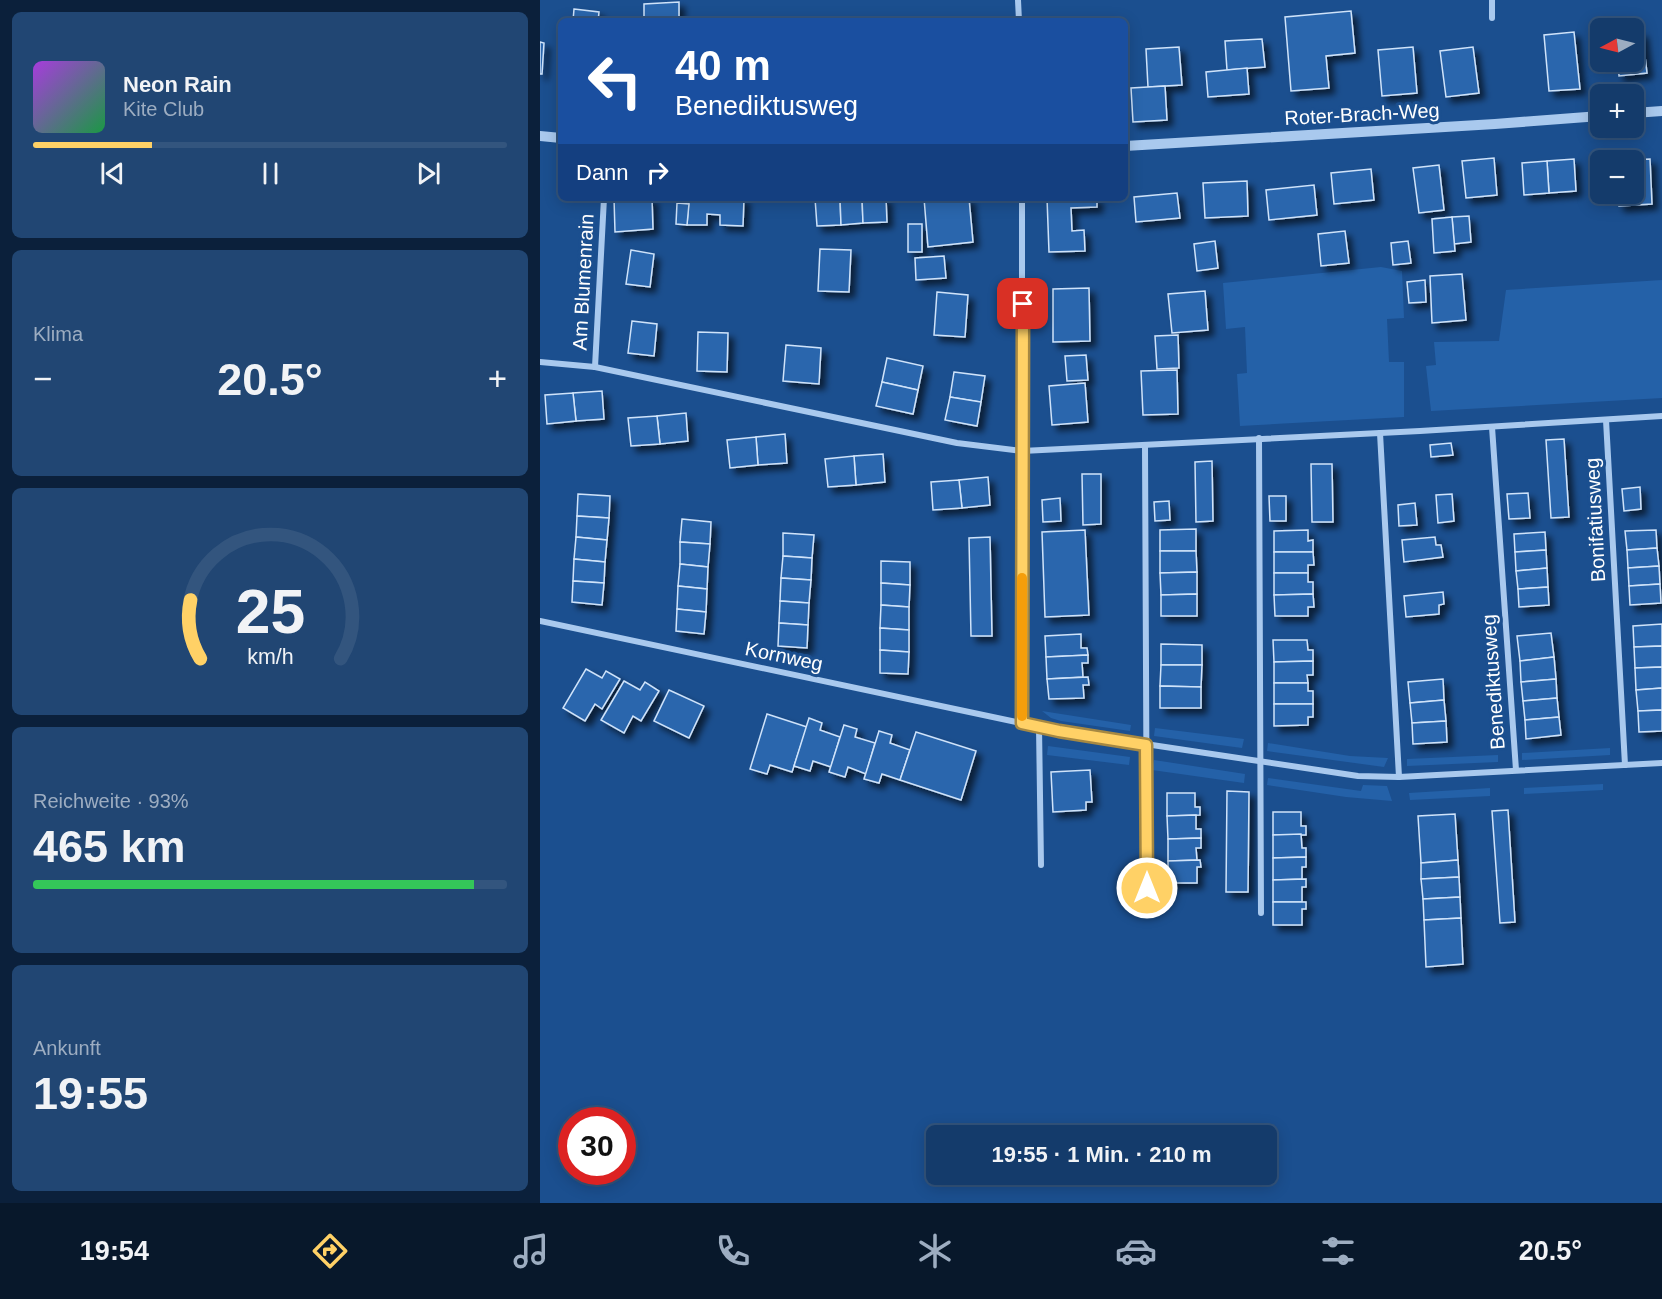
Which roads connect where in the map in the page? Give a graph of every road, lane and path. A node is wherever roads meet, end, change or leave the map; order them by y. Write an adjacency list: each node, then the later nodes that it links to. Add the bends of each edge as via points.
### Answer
1 (1018, 0): 3 (street)
2 (1492, 0): 4 (street)
3 (1018, 18)
4 (1492, 18)
5 (1662, 111): 6 (street)
6 (1644, 112)
7 (1590, 117): 10 (street, Roter-Brach-Weg)
8 (540, 136): 9 (street)
9 (558, 138)
10 (1128, 146)
11 (604, 201): 14 (street, Am Blumenrain)
12 (1022, 201): 21 (street)
13 (540, 362): 14 (street)
14 (595, 367): 21 (street, via 957,443)
15 (1662, 416): 16 (street)
16 (1606, 420): 17 (street); 28 (street, Bonifatiusweg)
17 (1492, 427): 18 (street); 29 (street, Benediktusweg)
18 (1380, 433): 19 (street); 30 (street)
19 (1259, 438): 20 (street); 26 (street)
20 (1145, 446): 21 (street); 25 (street)
21 (1022, 451): 23 (street)
22 (540, 621): 23 (street, Kornweg)
23 (1022, 723): 24 (street, Benediktusweg)
24 (1039, 726): 25 (street, Benediktusweg); 31 (street)
25 (1146, 745): 26 (street, Benediktusweg); 32 (street)
26 (1260, 761): 30 (street, Benediktusweg, via 1358,776); 33 (street)
27 (1662, 763): 28 (street, Benediktusweg)
28 (1625, 765): 29 (street, Benediktusweg)
29 (1516, 770): 30 (street, Benediktusweg)
30 (1399, 777)
31 (1041, 865)
32 (1147, 888)
33 (1261, 913)

